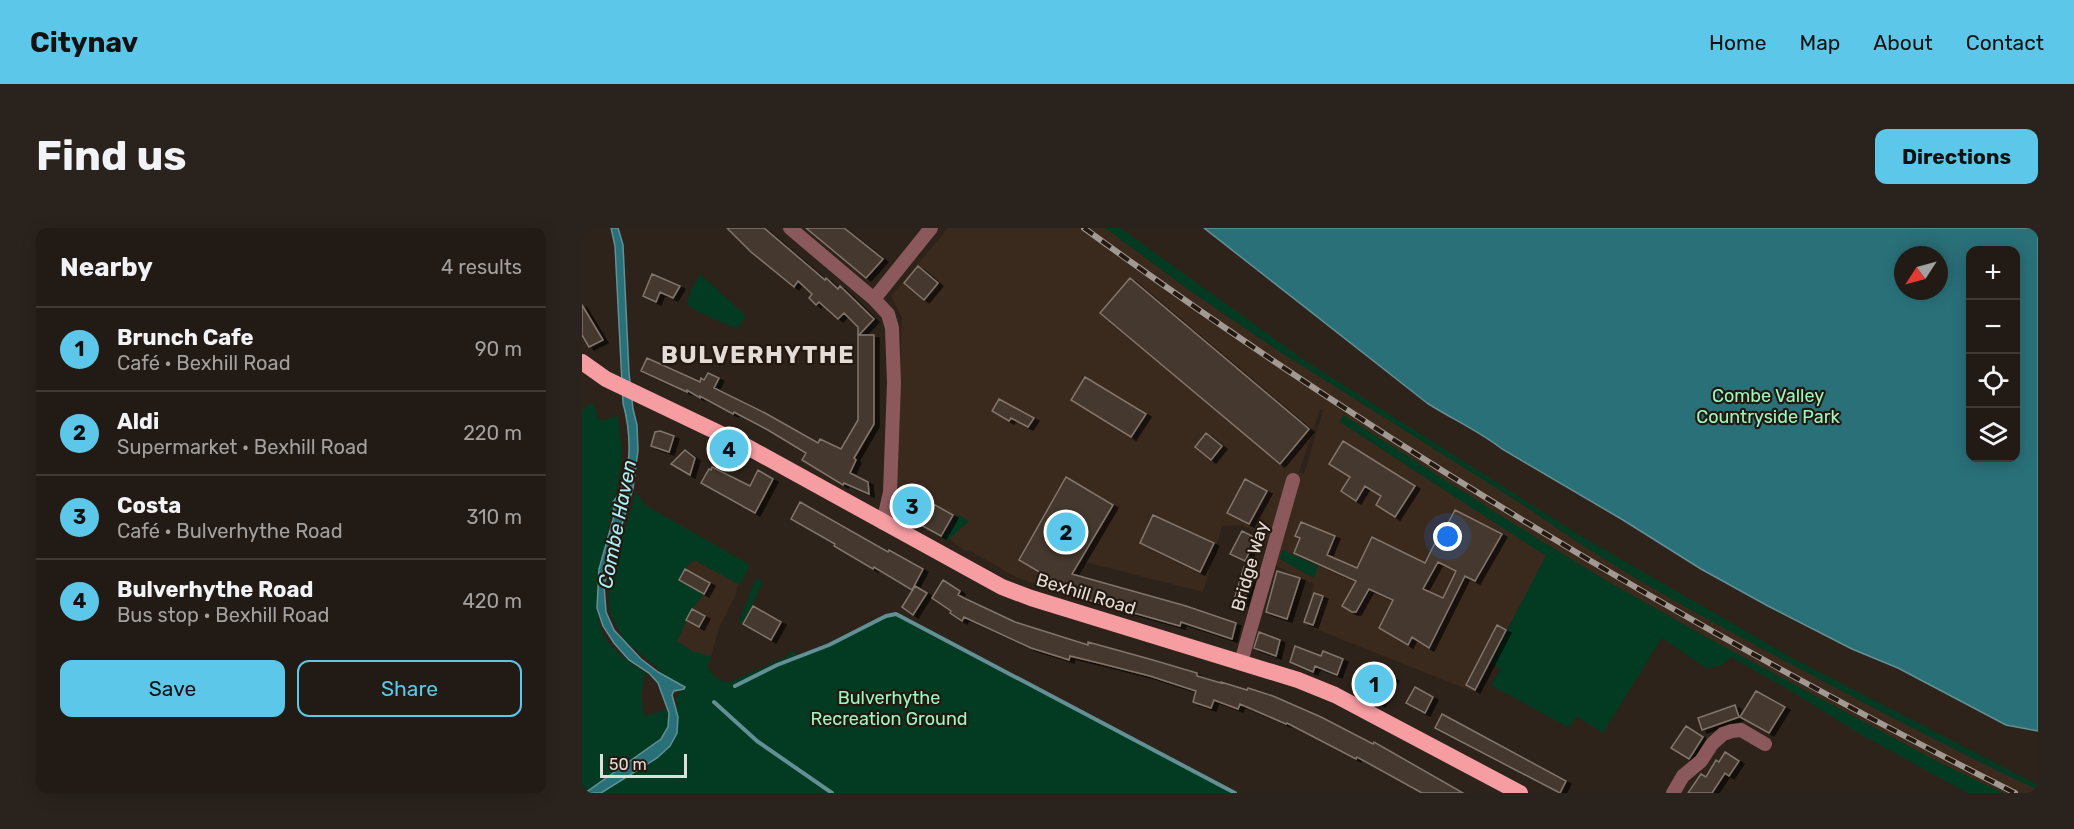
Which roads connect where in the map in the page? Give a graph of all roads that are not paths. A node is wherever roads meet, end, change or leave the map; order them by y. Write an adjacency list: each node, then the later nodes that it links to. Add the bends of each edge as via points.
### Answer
1 (790, 228): 3 (street)
2 (931, 228): 3 (street)
3 (874, 299): 6 (street, via 888,314 894,383 890,492)
4 (582, 362): 6 (highway, Bexhill Road, via 605,378 744,445)
5 (1293, 480): 7 (street, Bridge Way)
6 (883, 523): 7 (highway, Bexhill Road, via 1002,587)
7 (1241, 662): 9 (highway, Bexhill Road, via 1335,695)
8 (1765, 744): 10 (street, via 1741,730 1723,734 1683,776)
9 (1520, 793)
10 (1673, 793)

